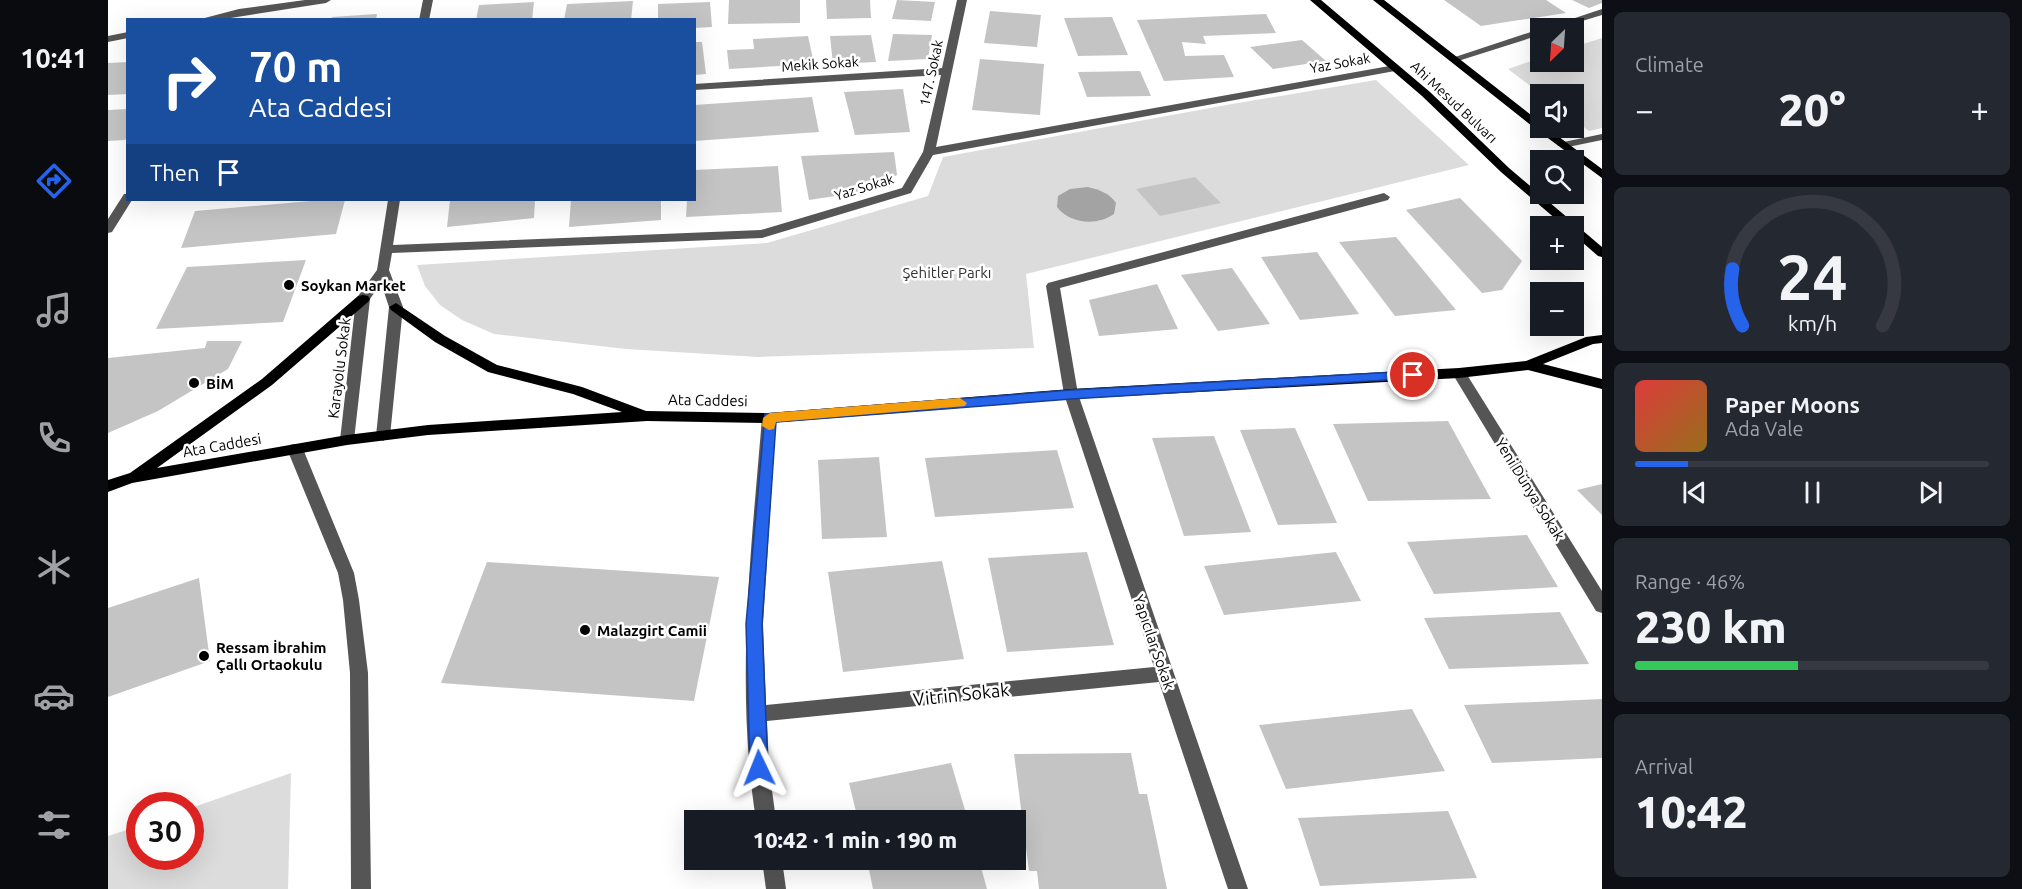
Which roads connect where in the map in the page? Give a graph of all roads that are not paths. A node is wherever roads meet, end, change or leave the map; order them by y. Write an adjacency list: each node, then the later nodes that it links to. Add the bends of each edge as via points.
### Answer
1 (326, 0): 7 (street)
2 (428, 0): 9 (street)
3 (962, 0): 16 (street, 147. Sokak)
4 (1316, 0): 15 (main road, Ahi Mesud Bulvarı)
5 (1378, 0): 14 (main road, Ahi Mesud Bulvarı)
6 (1602, 12): 10 (street)
7 (237, 16): 8 (street)
8 (220, 18)
9 (424, 18)
10 (1582, 18)
11 (126, 35): 13 (street)
12 (1530, 35): 14 (street)
13 (108, 39)
14 (1454, 59): 18 (main road, Ahi Mesud Bulvarı)
15 (1395, 68): 22 (street, Yaz Sokak); 27 (main road, Ahi Mesud Bulvarı)
16 (946, 71): 17 (street, Mekik Sokak); 22 (street, 147. Sokak)
17 (696, 87)
18 (1530, 118)
19 (1602, 137): 21 (street)
20 (1554, 138): 21 (main road, Ahi Mesud Bulvarı)
21 (1563, 145): 23 (main road, Ahi Mesud Bulvarı)
22 (930, 152): 30 (street, Yaz Sokak, via 907,190 762,234)
23 (1602, 175)
24 (1384, 197): 39 (street, Yapıcılar Sokak, via 1053,286)
25 (126, 200): 28 (street)
26 (394, 201): 30 (street, Karayolu Sokak)
27 (1558, 216)
28 (108, 229)
29 (1584, 238): 31 (main road, Ahi Mesud Bulvarı)
30 (388, 249): 32 (street, Karayolu Sokak)
31 (1602, 253)
32 (383, 270): 33 (street, Karayolu Sokak); 34 (street)
33 (363, 299): 43 (street, Karayolu Sokak); 45 (main road, via 267,382)
34 (396, 307): 40 (main road, via 440,339 493,369 577,390); 42 (street)
35 (1602, 339): 36 (main road)
36 (1528, 365): 37 (main road, Ata Caddesi); 38 (main road)
37 (1459, 373): 39 (main road, Ata Caddesi); 47 (street, Yeni Dünya Sokak)
38 (1602, 384)
39 (1071, 394): 41 (main road, Ata Caddesi); 48 (street, Yapıcılar Sokak)
40 (646, 416): 41 (main road, Ata Caddesi); 42 (main road, Ata Caddesi)
41 (770, 418): 49 (street, via 754,624)
42 (383, 436): 43 (main road, Ata Caddesi)
43 (347, 440): 44 (main road, Ata Caddesi)
44 (295, 449): 45 (main road, Ata Caddesi); 52 (street, via 346,573 351,600 359,673)
45 (131, 478): 46 (main road, Ata Caddesi)
46 (108, 486)
47 (1602, 606)
48 (1165, 674): 49 (street, Vitrin Sokak); 54 (street, Yapıcılar Sokak)
49 (757, 714): 50 (street)
50 (765, 810)
51 (773, 870): 53 (street)
52 (361, 889)
53 (776, 889)
54 (1238, 889)

